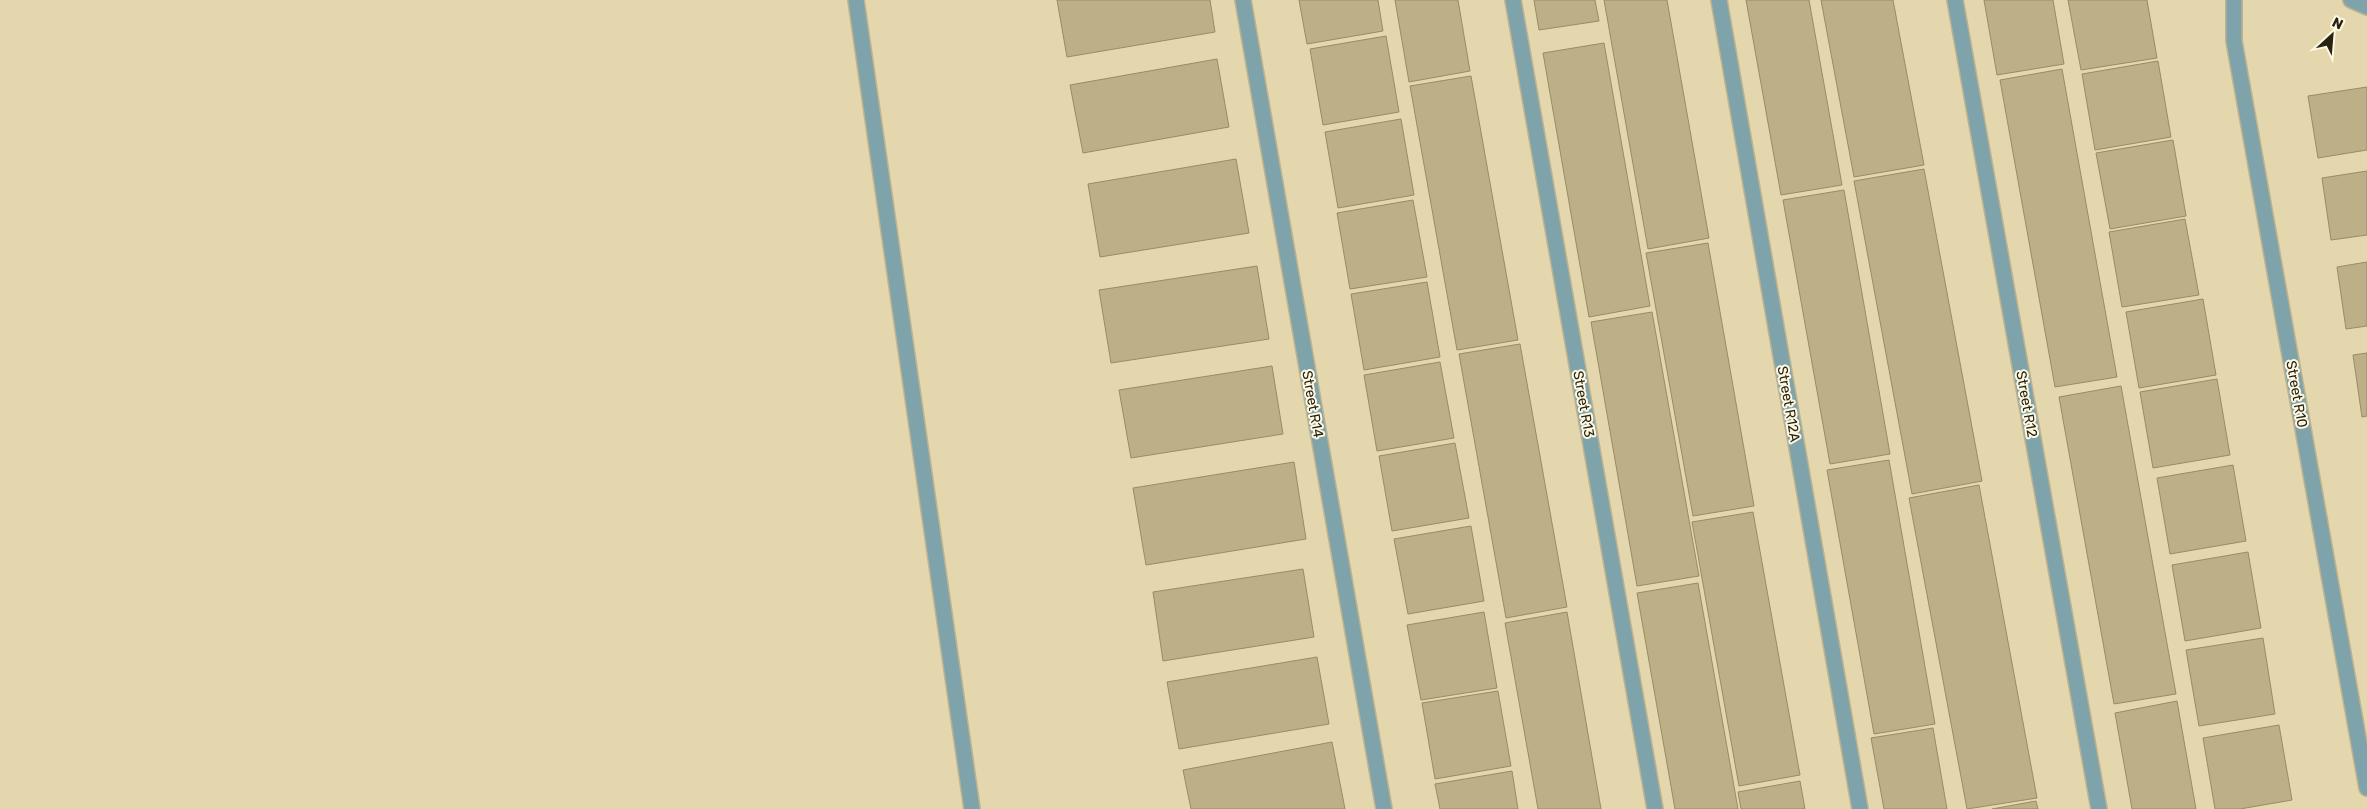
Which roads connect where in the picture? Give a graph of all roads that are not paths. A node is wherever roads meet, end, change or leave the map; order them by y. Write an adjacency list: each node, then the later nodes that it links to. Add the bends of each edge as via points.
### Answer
1 (856, 0): 10 (street)
2 (1243, 0): 11 (street, Street R14)
3 (1513, 0): 12 (street, Street R13)
4 (1719, 0): 13 (street, Street R12A)
5 (1955, 0): 14 (street, Street R12)
6 (2234, 0): 9 (street, Street R10, via 2234,41)
7 (2351, 0): 8 (street)
8 (2367, 7)
9 (2367, 788)
10 (972, 809)
11 (1384, 809)
12 (1655, 809)
13 (1860, 809)
14 (2099, 809)

